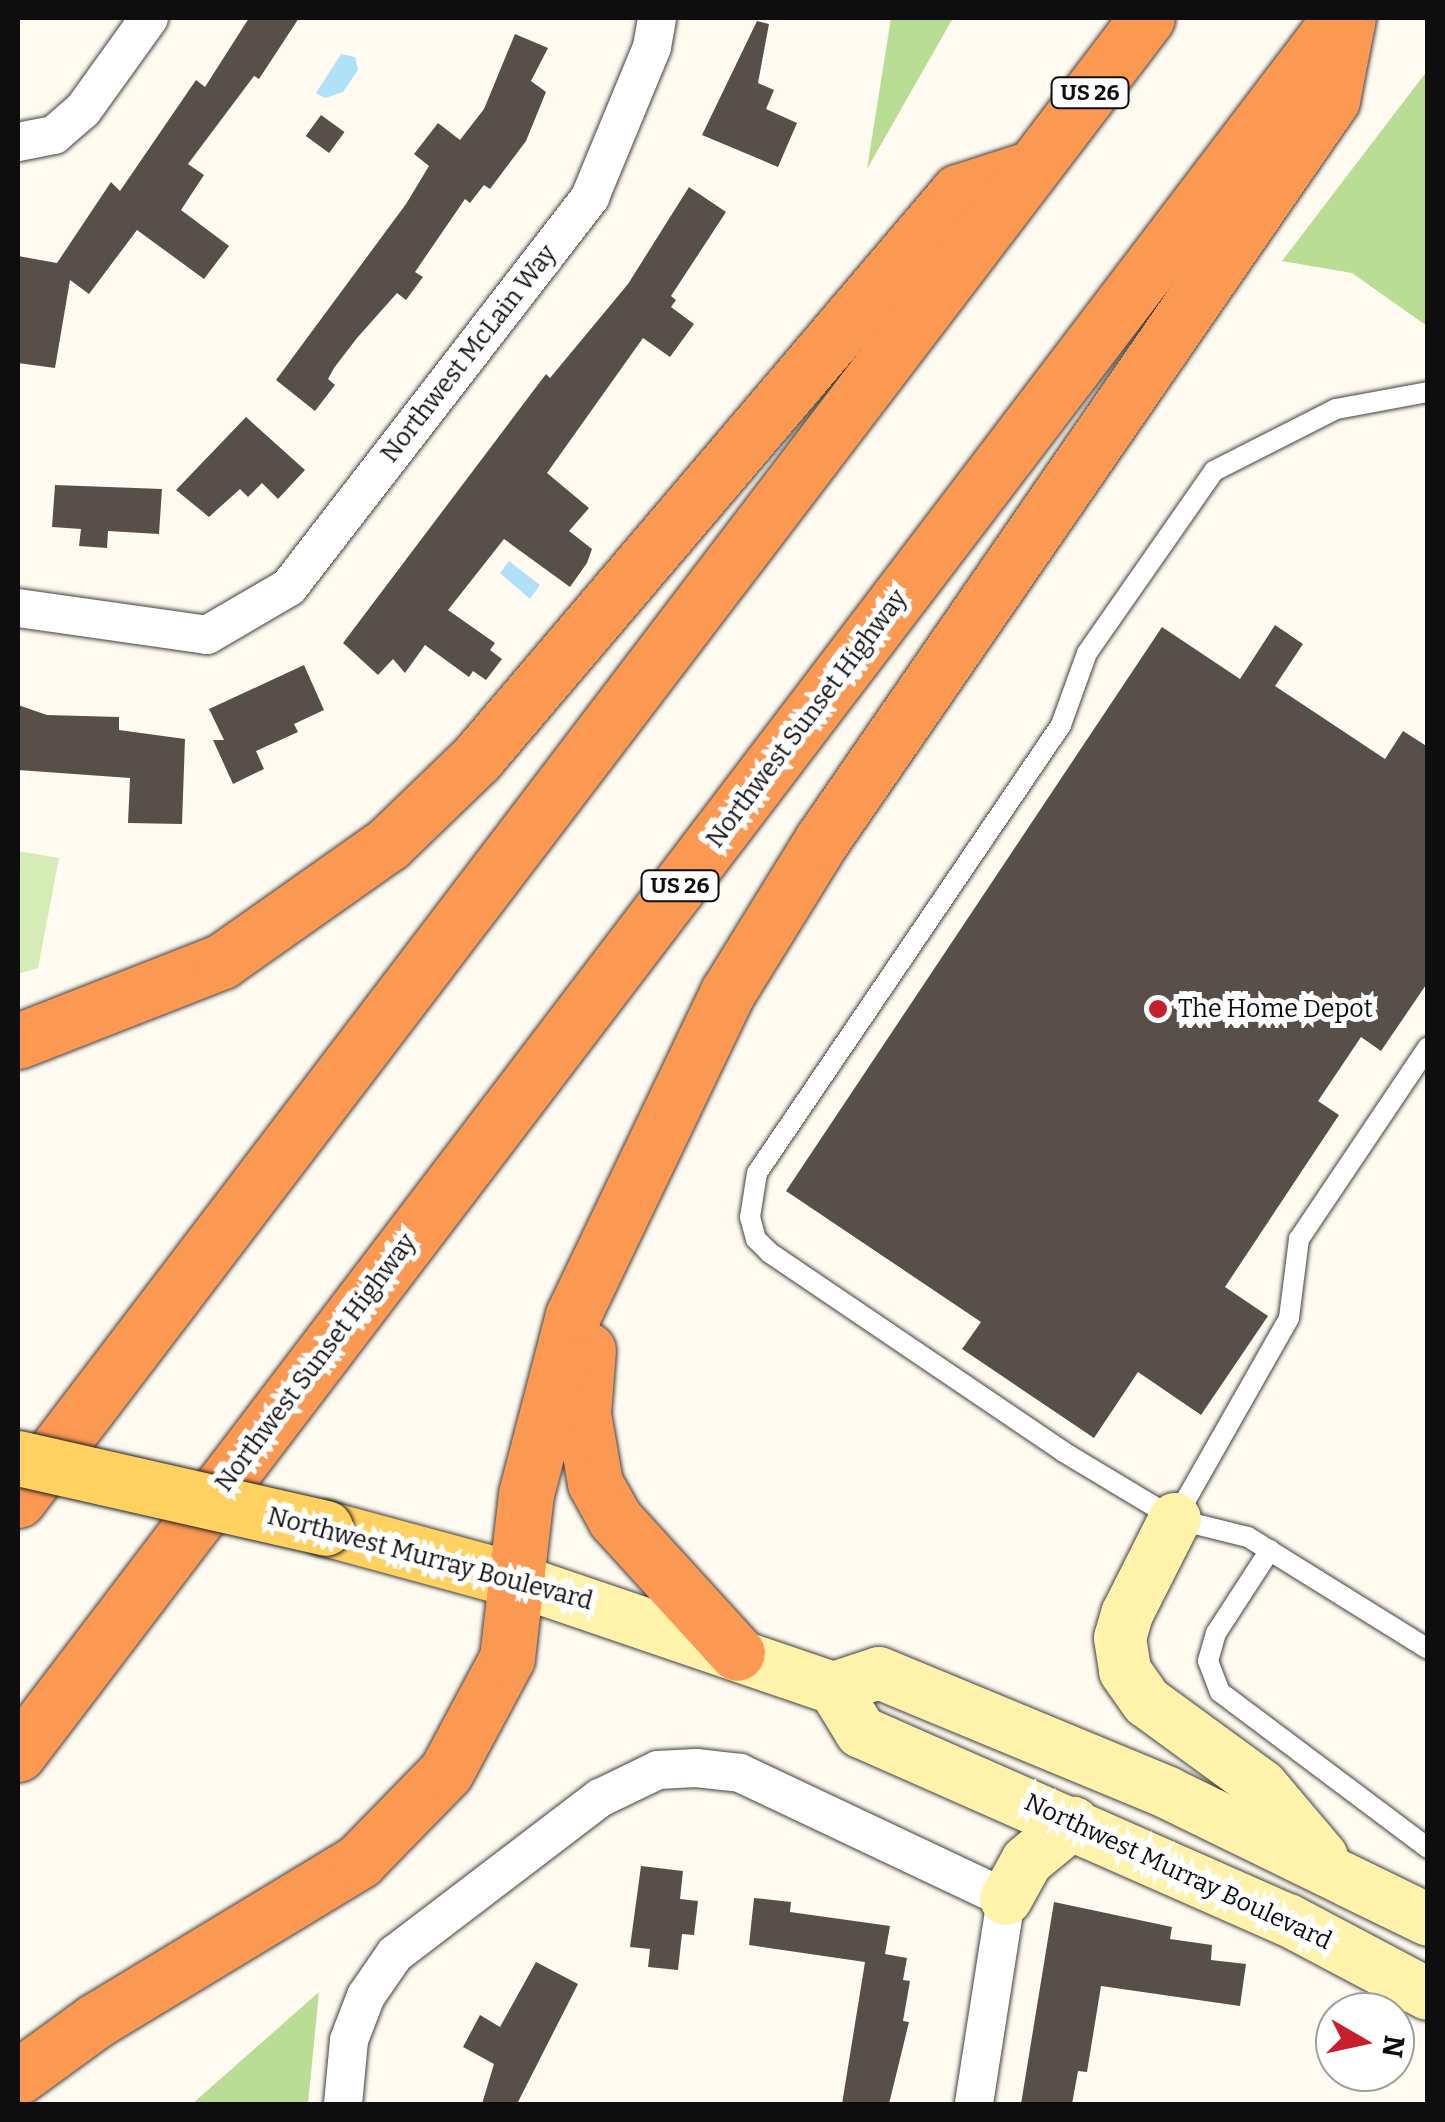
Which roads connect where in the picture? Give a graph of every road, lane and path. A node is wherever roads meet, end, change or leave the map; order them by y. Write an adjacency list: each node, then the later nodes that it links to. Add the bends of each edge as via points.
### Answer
1 (150, 18): 6 (street, via 83,110 54,135)
2 (657, 18): 9 (street, Northwest McLain Way, via 652,47 590,198 289,587 207,636)
3 (1147, 18): 7 (highway, US 26)
4 (1340, 18): 21 (highway, Northwest Sunset Highway / US 26)
5 (1348, 18): 12 (highway, via 1332,100 822,840 728,992 667,1110)
6 (18, 142)
7 (1032, 168): 10 (highway, via 958,192 477,758 388,844 222,961); 14 (highway, US 26)
8 (1428, 392): 15 (lane, via 1336,409 1214,470 1087,653 1061,725 757,1173 752,1191 756,1238 770,1254 1062,1452)
9 (18, 608)
10 (18, 1041)
11 (1428, 1047): 15 (lane, via 1299,1240 1289,1318)
12 (602, 1265): 17 (highway, via 573,1315 526,1494); 19 (highway, via 586,1368 587,1461 616,1518)
13 (18, 1458): 17 (main road, Northwest Murray Boulevard, bridge, via 325,1528)
14 (18, 1500)
15 (1175, 1519): 16 (lane, via 1248,1537); 24 (main road, via 1120,1638 1125,1671 1147,1702 1262,1786)
16 (1270, 1550): 18 (lane); 23 (lane, via 1216,1633 1208,1662 1220,1692)
17 (516, 1580): 19 (main road, Northwest Murray Boulevard); 28 (highway, via 507,1658 446,1772 407,1816 359,1861 95,2021)
18 (1428, 1649)
19 (737, 1653): 20 (main road, Northwest Murray Boulevard)
20 (834, 1688): 22 (main road, Northwest Murray Boulevard, via 862,1732); 24 (main road, via 880,1673)
21 (18, 1754)
22 (1074, 1822): 25 (main road, via 1026,1861); 27 (main road, Northwest Murray Boulevard, via 1288,1920)
23 (1428, 1848)
24 (1332, 1869): 26 (main road)
25 (1006, 1899): 29 (street, via 740,1773 658,1770 600,1798 394,1954 366,1996 349,2040); 30 (street)
26 (1428, 1920)
27 (1428, 1994)
28 (18, 2076)
29 (343, 2104)
30 (974, 2104)

